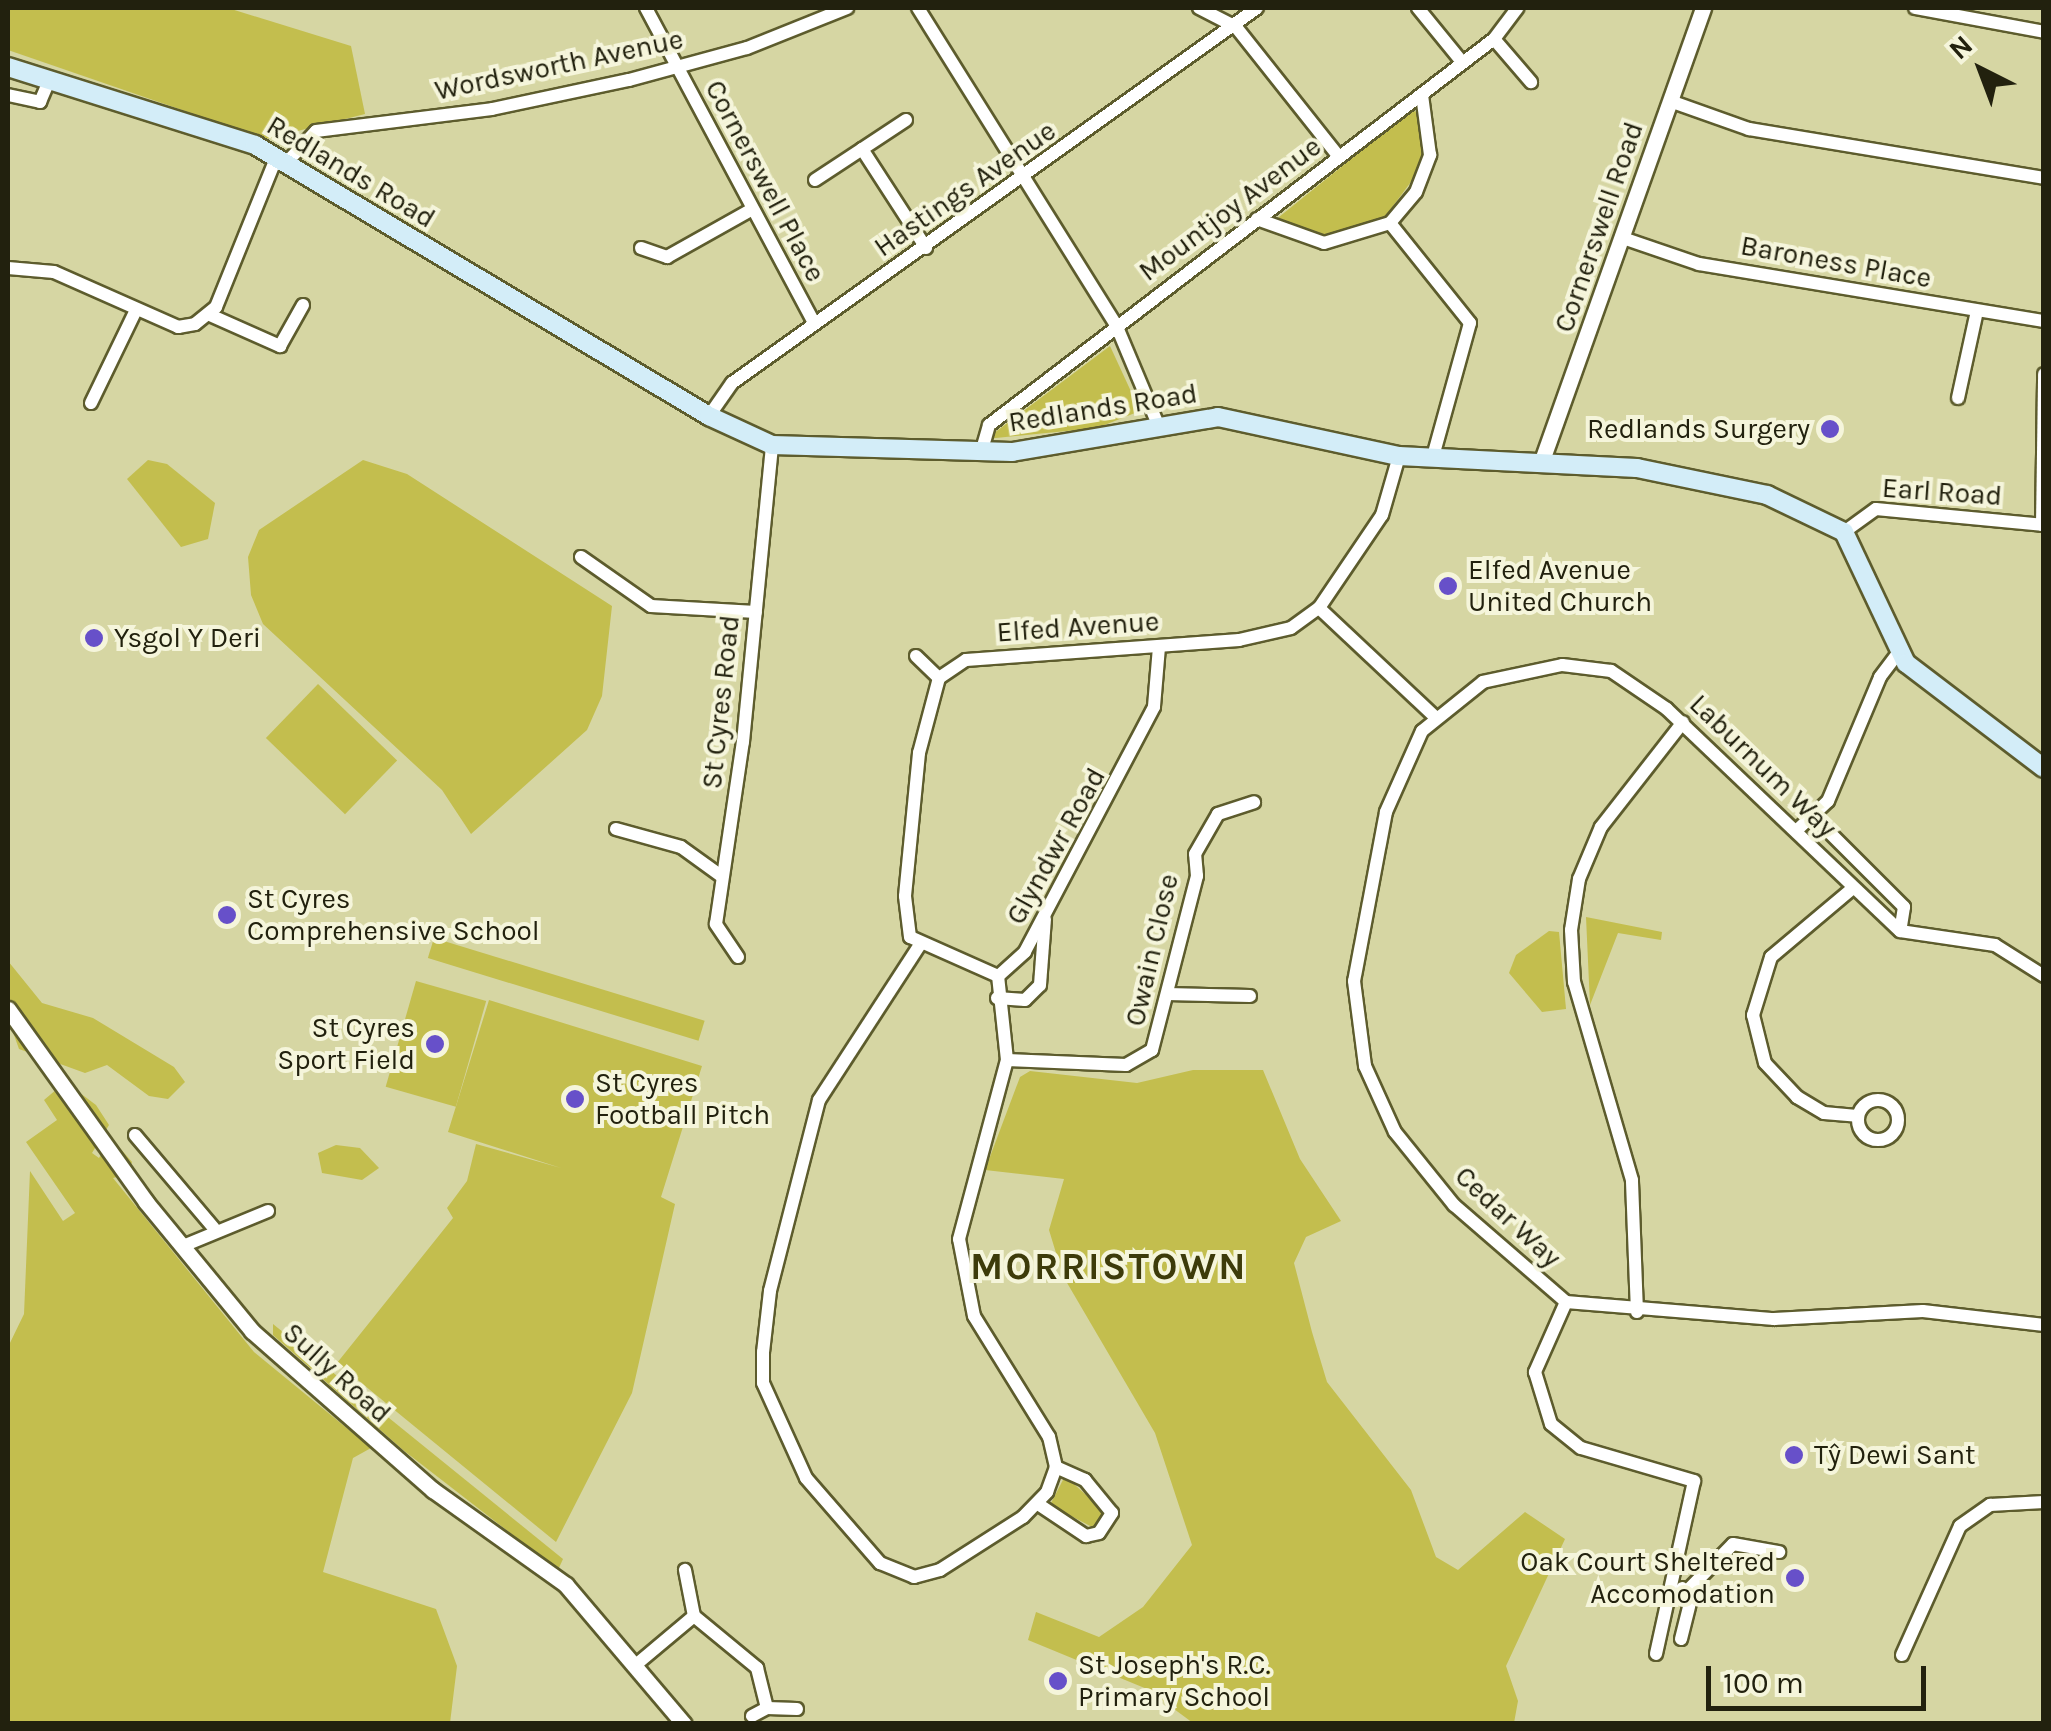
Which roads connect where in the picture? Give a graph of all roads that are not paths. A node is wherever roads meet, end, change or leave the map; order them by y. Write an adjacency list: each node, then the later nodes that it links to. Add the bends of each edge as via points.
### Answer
1 (646, 8): 15 (street, Cornerswell Place)
2 (848, 8): 15 (street, Wordsworth Avenue)
3 (918, 8): 25 (street)
4 (1199, 8): 10 (street)
5 (1257, 8): 10 (street, Hastings Avenue)
6 (1418, 8): 13 (street)
7 (1518, 8): 12 (street, Mountjoy Avenue)
8 (1702, 8): 20 (street, Cornerswell Road)
9 (1915, 8): 11 (street)
10 (1236, 28): 23 (street); 25 (street, Hastings Avenue)
11 (2044, 32)
12 (1494, 39): 13 (street, Mountjoy Avenue); 17 (street)
13 (1462, 62): 19 (street, Mountjoy Avenue)
14 (8, 67): 16 (main road, Redlands Road)
15 (674, 68): 24 (street, Wordsworth Avenue, via 492,109 316,131); 28 (street, Cornerswell Place)
16 (50, 80): 18 (street, via 40,102); 24 (main road, Redlands Road, via 201,123)
17 (1531, 82)
18 (8, 95)
19 (1422, 95): 23 (street, Mountjoy Avenue); 30 (street, via 1430,154 1416,192)
20 (1670, 102): 26 (street, via 1749,129); 31 (street, Cornerswell Road)
21 (906, 120): 22 (street)
22 (862, 149): 27 (street); 33 (street)
23 (1340, 156): 29 (street, Mountjoy Avenue)
24 (282, 159): 38 (street); 45 (main road, Redlands Road)
25 (1024, 178): 33 (street, Hastings Avenue); 41 (street)
26 (2044, 178)
27 (816, 180)
28 (749, 211): 32 (street, via 668,257); 40 (street, Cornerswell Place)
29 (1257, 219): 30 (street, via 1324,243); 41 (street, Mountjoy Avenue)
30 (1390, 224): 50 (street, via 1470,323)
31 (1622, 238): 37 (street, Baroness Place, via 1700,264); 51 (street, Cornerswell Road)
32 (641, 248)
33 (926, 248): 40 (street, Hastings Avenue)
34 (8, 268): 36 (street, via 54,272)
35 (303, 306): 38 (street, via 280,346)
36 (136, 310): 38 (street, via 178,327); 44 (street)
37 (1977, 311): 39 (street, Baroness Place); 43 (street)
38 (210, 315)
39 (2044, 321)
40 (815, 324): 45 (street, Hastings Avenue, via 732,383)
41 (1117, 327): 46 (street); 48 (street, Mountjoy Avenue, via 988,425)
42 (2044, 374): 52 (street)
43 (1958, 398)
44 (91, 403)
45 (709, 416): 47 (main road, Redlands Road)
46 (1157, 422): 48 (main road, Redlands Road, via 1042,448); 49 (main road, Redlands Road, via 1244,420)
47 (772, 444): 48 (main road, Redlands Road); 56 (street, St Cyres Road)
48 (981, 453)
49 (1399, 456): 50 (main road, Redlands Road); 55 (street, Elfed Avenue, via 1382,515)
50 (1432, 460): 51 (main road, Redlands Road)
51 (1541, 463): 53 (main road, Redlands Road, via 1694,476 1806,509)
52 (2043, 525): 53 (street, Earl Road, via 1876,510)
53 (1844, 532): 58 (main road)
54 (581, 557): 56 (street, via 651,606)
55 (1318, 608): 57 (street, Elfed Avenue, via 1264,636); 61 (street)
56 (756, 612): 68 (street, St Cyres Road)
57 (1159, 648): 60 (street, Elfed Avenue, via 966,660); 70 (street, Glyndwr Road, via 1154,707)
58 (1898, 654): 63 (main road); 65 (street)
59 (916, 656): 60 (street)
60 (939, 678): 72 (street, via 922,737 905,896 910,937)
61 (1435, 717): 62 (street, Laburnum Way, via 1504,672 1581,665 1625,678); 86 (street, Cedar Way, via 1395,782 1362,909 1354,981 1365,1066 1421,1168)
62 (1683, 722): 67 (street, Laburnum Way); 87 (street, via 1602,826 1579,879 1570,930 1574,982 1632,1180)
63 (2044, 768)
64 (1254, 802): 76 (street, Owain Close, via 1218,814 1194,854 1197,876)
65 (1815, 818): 67 (street); 71 (street, via 1904,906)
66 (616, 829): 68 (street, via 681,847)
67 (1796, 832): 69 (street, Laburnum Way)
68 (722, 876): 73 (street, St Cyres Road, via 716,924)
69 (1853, 888): 71 (street, Laburnum Way); 81 (street, via 1771,957 1753,1016 1765,1063 1797,1098 1824,1113)
70 (1044, 919): 74 (street, Glyndwr Road); 78 (street, via 1040,985 1025,1000)
71 (1900, 930): 75 (street, via 1995,945)
72 (921, 943): 74 (street); 91 (street, via 819,1100 770,1291 763,1384 806,1478 880,1564 903,1574 940,1570)
73 (738, 957)
74 (998, 976): 78 (street)
75 (2044, 976)
76 (1167, 994): 77 (street); 80 (street, Owain Close, via 1159,1038 1135,1063)
77 (1250, 996)
78 (997, 998): 80 (street)
79 (8, 1009): 85 (street, Sully Road)
80 (1007, 1060): 89 (street, via 961,1219 963,1272 983,1335 1049,1436)
81 (1857, 1116)
82 (136, 1135): 84 (street)
83 (268, 1211): 84 (street)
84 (214, 1228): 85 (street)
85 (183, 1246): 100 (street, Sully Road, via 252,1331 341,1412 566,1585)
86 (1566, 1302): 87 (street, Cedar Way); 94 (street, via 1535,1372 1542,1406 1581,1448 1694,1482)
87 (1637, 1312): 88 (street, Cedar Way, via 1774,1320 1911,1310)
88 (2044, 1325)
89 (1056, 1467): 91 (street); 91 (street, via 1085,1480 1112,1514 1100,1533 1086,1536)
90 (2044, 1502): 99 (street, via 1990,1505 1960,1526)
91 (1038, 1504)
92 (1778, 1552): 95 (street, via 1733,1544)
93 (685, 1570): 96 (street)
94 (1670, 1585): 95 (street); 98 (street)
95 (1688, 1590): 97 (street)
96 (694, 1616): 100 (street); 101 (street, via 757,1668)
97 (1681, 1638)
98 (1656, 1654)
99 (1902, 1655)
100 (638, 1663): 104 (street, Sully Road)
101 (766, 1708): 102 (street); 103 (street)
102 (796, 1709)
103 (752, 1716)
104 (684, 1724)

